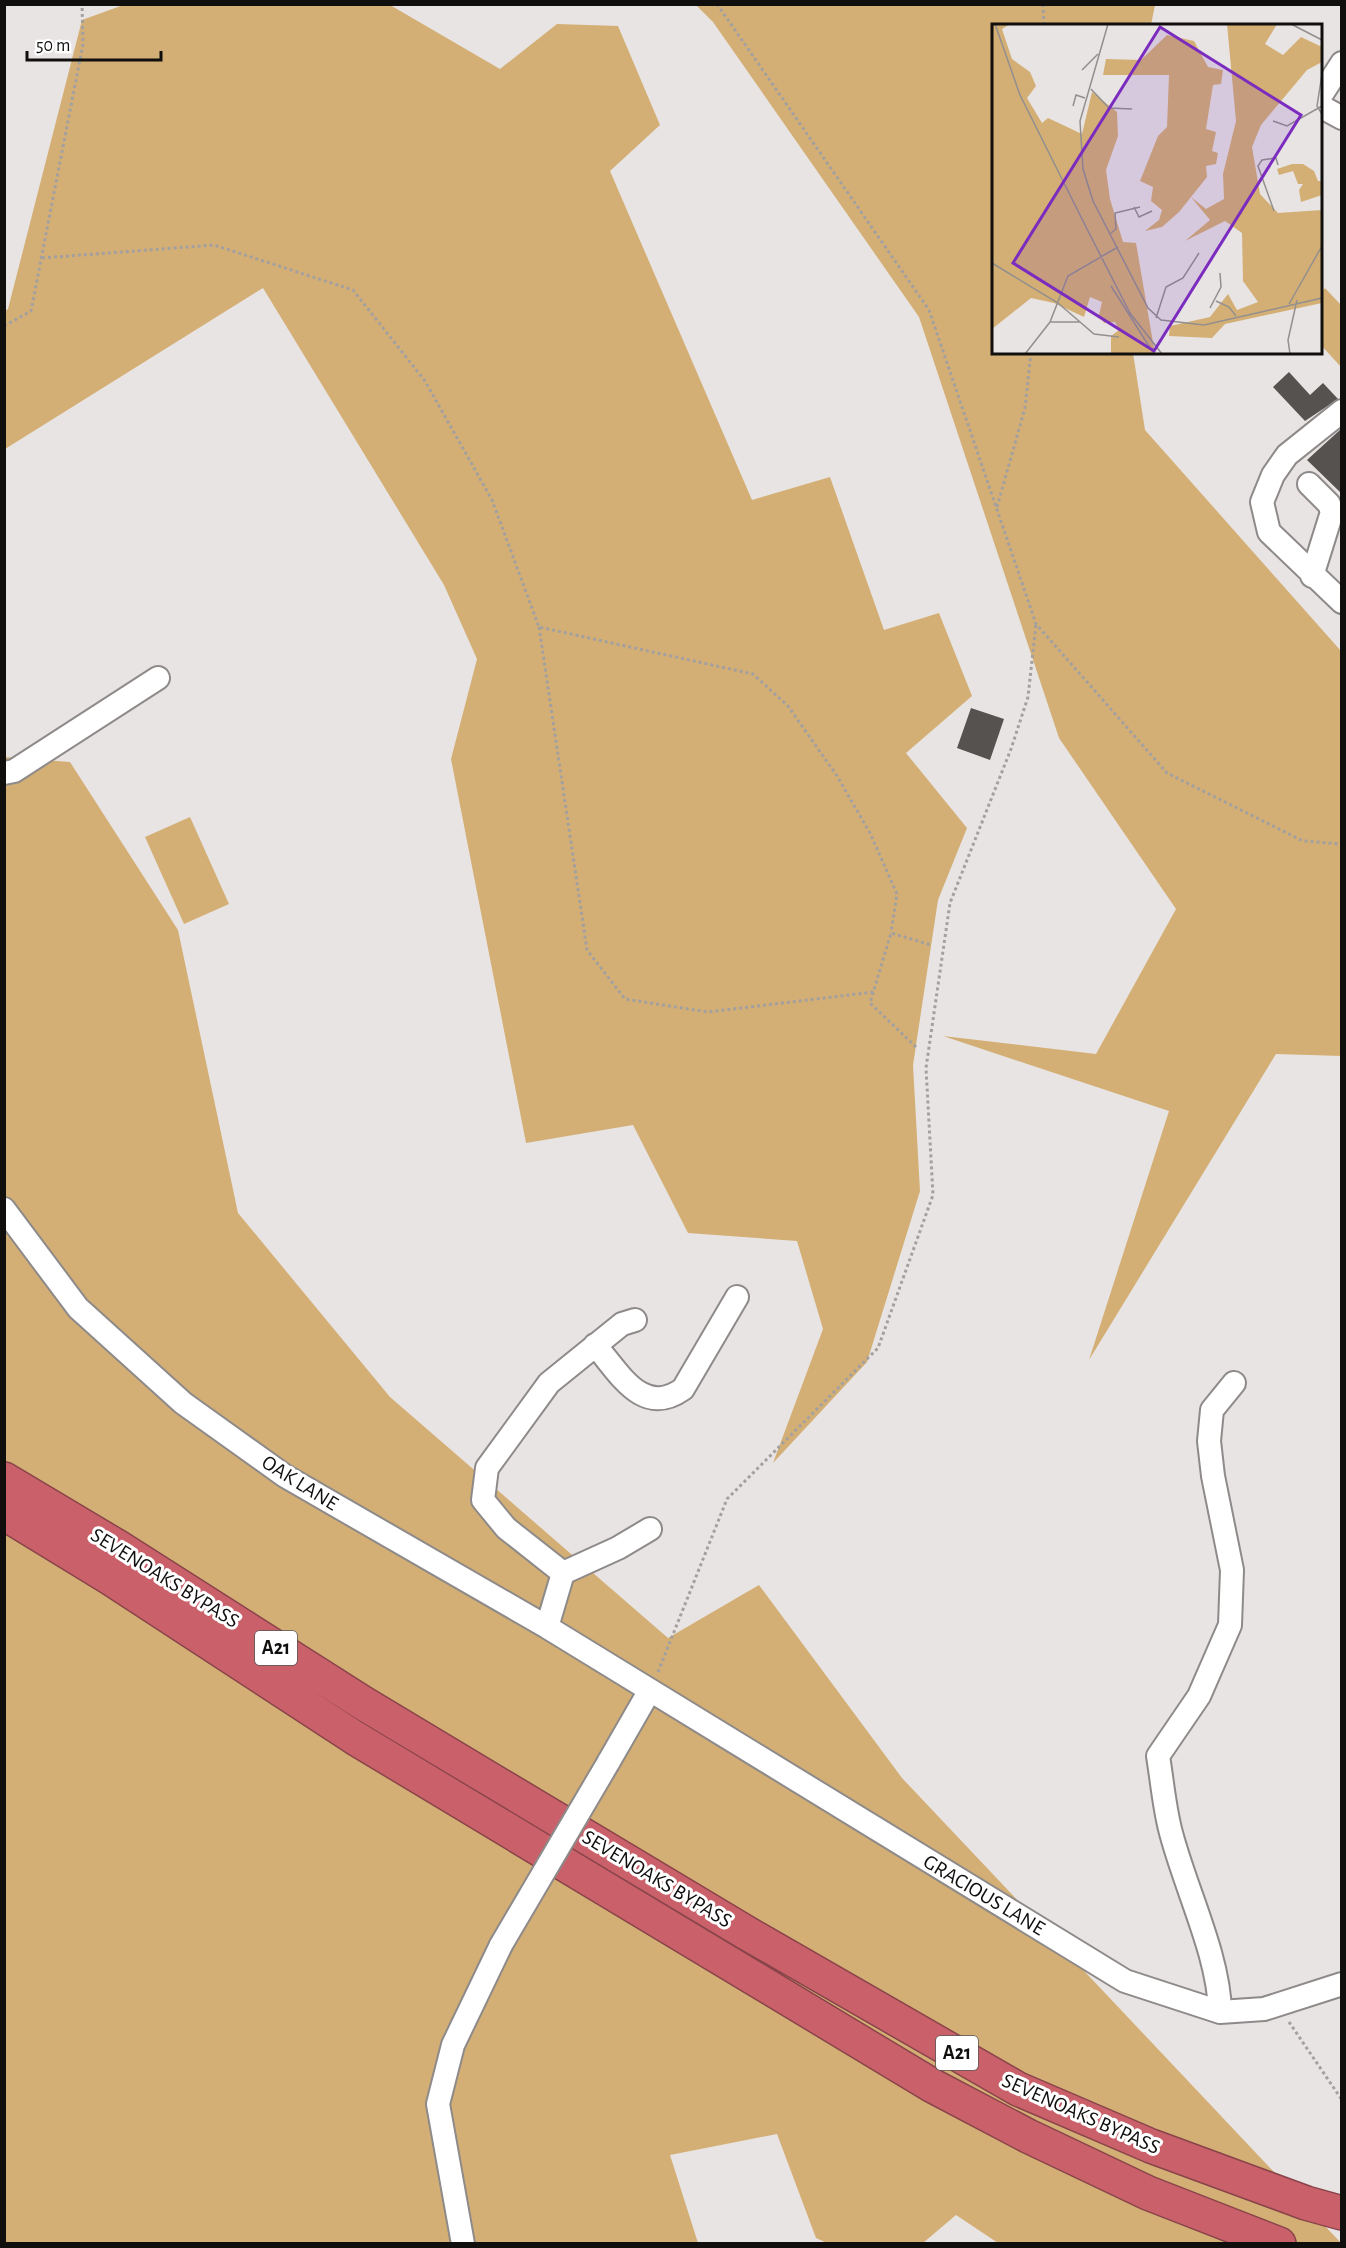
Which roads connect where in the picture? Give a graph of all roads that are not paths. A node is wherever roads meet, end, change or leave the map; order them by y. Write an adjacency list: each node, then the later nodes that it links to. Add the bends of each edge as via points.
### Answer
1 (1341, 63): 2 (street)
2 (1322, 94)
3 (1322, 107): 4 (street)
4 (1341, 118)
5 (1341, 411): 7 (street, via 1287,455 1262,502 1269,532)
6 (1309, 484): 7 (street, via 1332,512)
7 (1312, 576): 8 (street)
8 (1341, 602)
9 (158, 678): 10 (street, via 14,771)
10 (4, 773)
11 (4, 1209): 20 (street, OAK LANE, via 78,1308 183,1403 285,1476)
12 (737, 1297): 14 (street, via 683,1389 671,1398 646,1398 635,1391)
13 (635, 1320): 14 (street, via 622,1324)
14 (595, 1345): 19 (street, via 549,1383 487,1468 483,1500 506,1528)
15 (1234, 1383): 23 (street, via 1212,1410 1209,1441 1232,1570 1230,1625 1198,1696 1158,1756 1170,1828 1210,1959)
16 (4, 1479): 24 (highway, SEVENOAKS BYPASS / A21, via 363,1703 745,1932 1018,2089 1151,2146)
17 (4, 1513): 26 (highway, SEVENOAKS BYPASS / A21, via 355,1738 933,2086 1148,2193)
18 (650, 1529): 19 (street)
19 (563, 1573): 20 (street)
20 (547, 1627): 21 (street, OAK LANE)
21 (650, 1690): 23 (street, GRACIOUS LANE, via 1125,1981); 25 (street, bridge, via 501,1945 453,2045 438,2104)
22 (1341, 1984): 23 (street, GRACIOUS LANE, via 1277,2005)
23 (1220, 2012)
24 (1341, 2213)
25 (463, 2244)
26 (1279, 2244)

